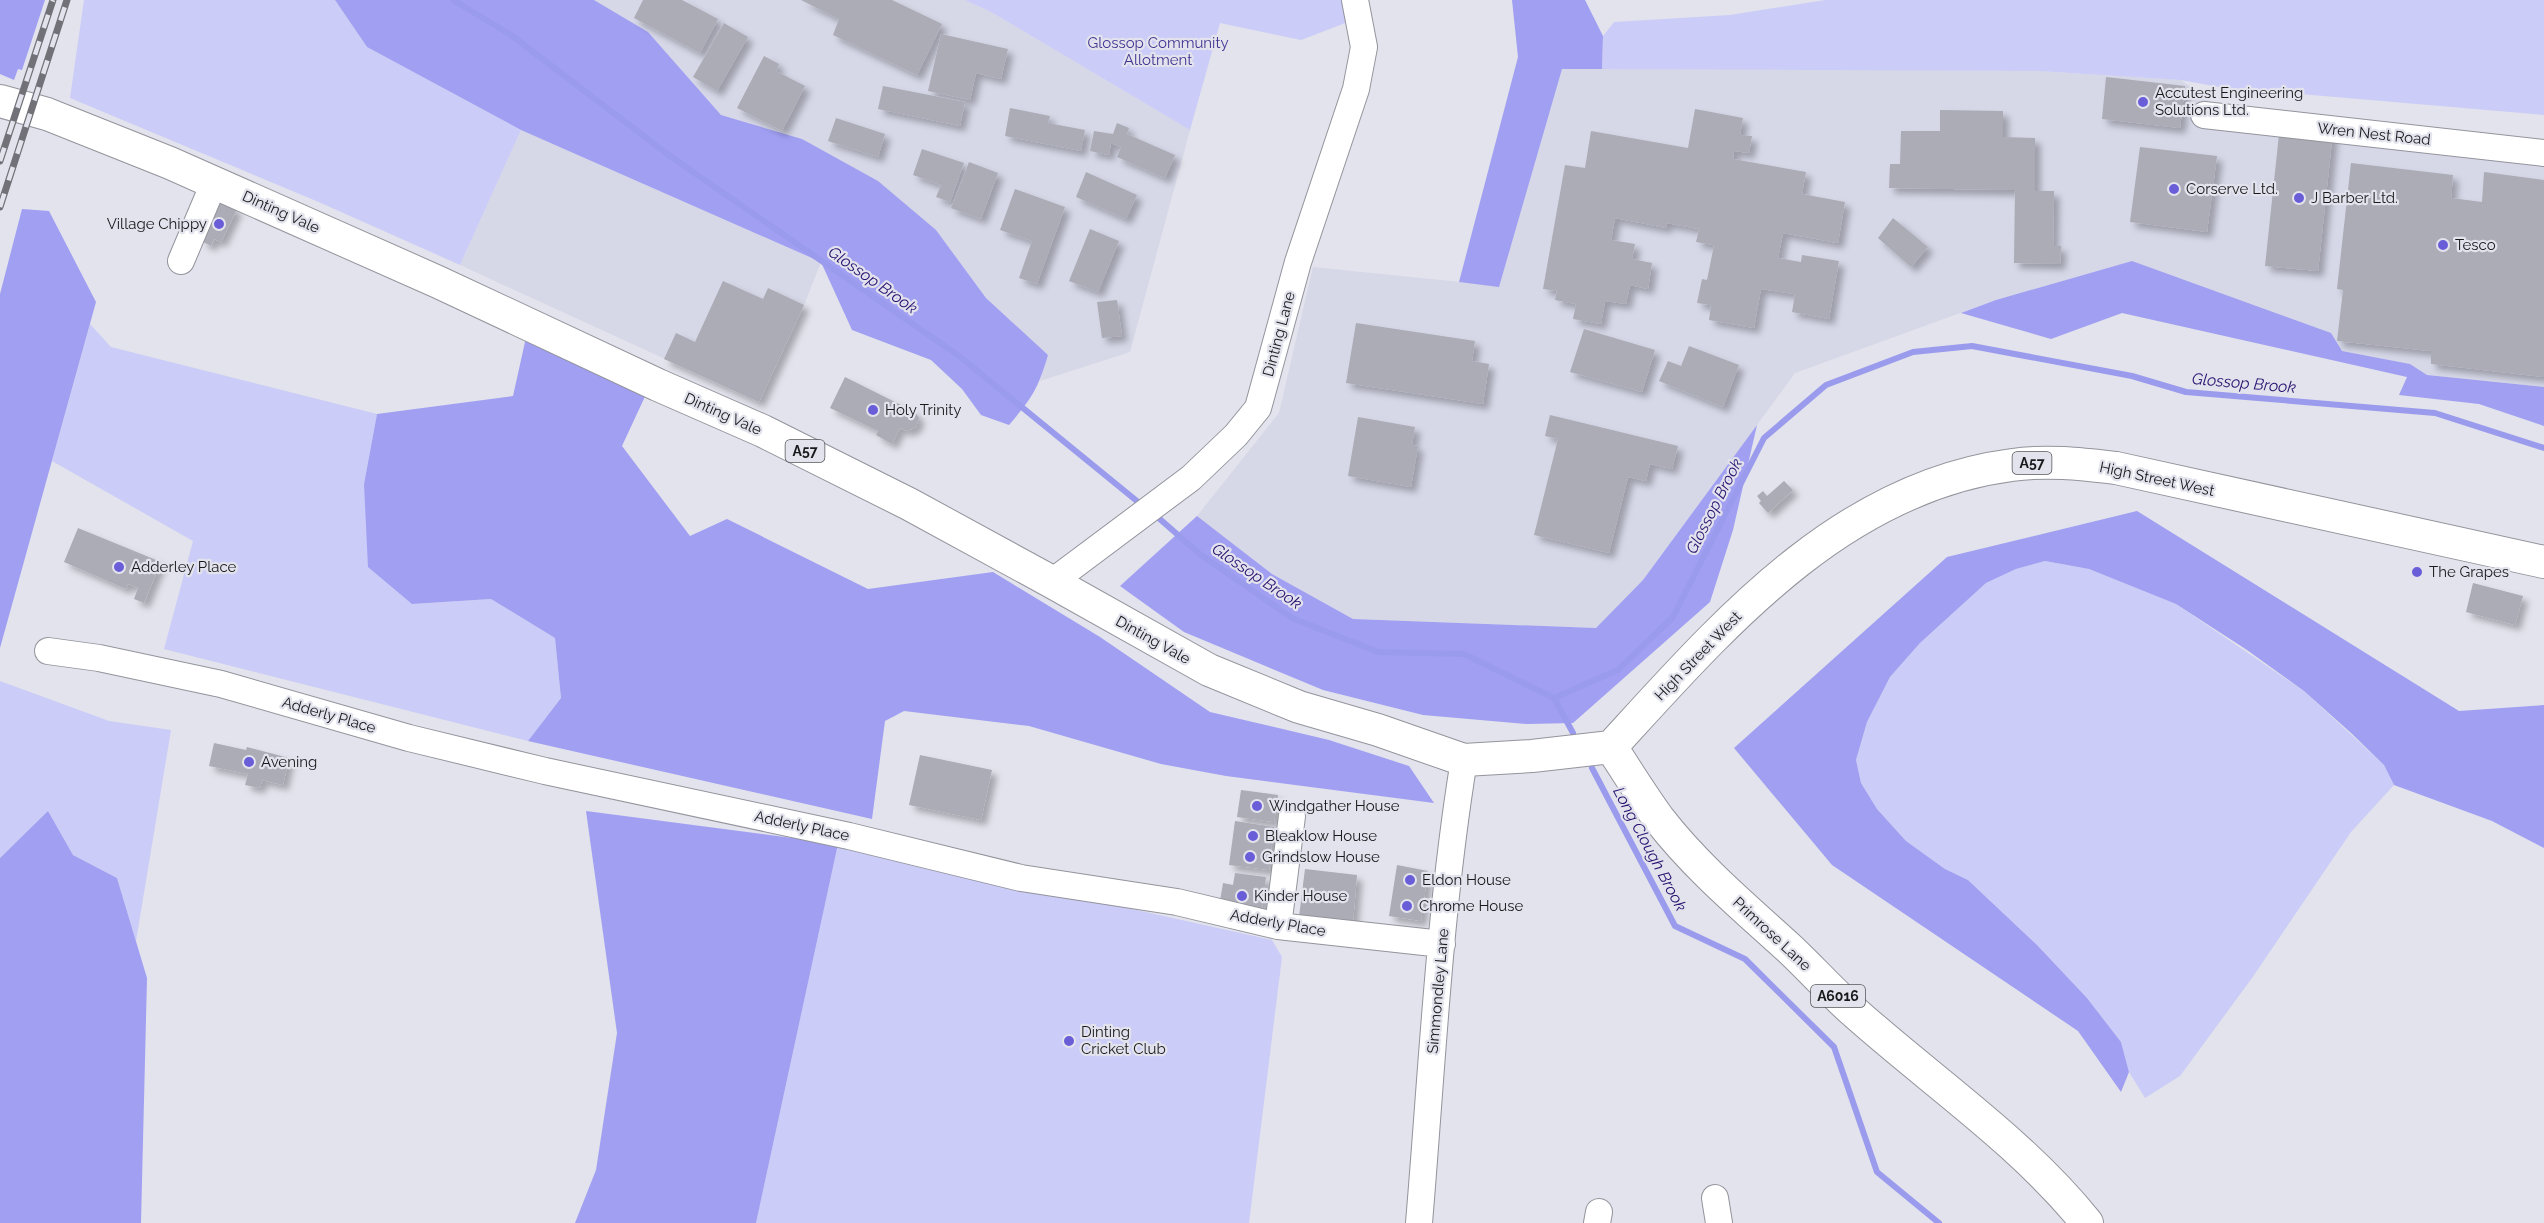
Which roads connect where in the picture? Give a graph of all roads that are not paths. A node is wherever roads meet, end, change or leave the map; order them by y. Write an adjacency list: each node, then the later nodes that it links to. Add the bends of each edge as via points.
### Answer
1 (1355, 0): 8 (street, Dinting Lane, via 1364,47 1356,89 1298,262 1258,408 1191,478)
2 (0, 101): 5 (main road, Dinting Vale / A57, via 57,118)
3 (2204, 115): 4 (street, Wren Nest Road)
4 (2544, 153)
5 (214, 183): 6 (street); 8 (main road, Dinting Vale / A57, via 763,431)
6 (181, 261)
7 (2544, 562): 10 (main road, High Street West / A57, via 2116,468 2060,462 1968,472 1888,502 1794,563 1698,655)
8 (1052, 582): 11 (main road, Dinting Vale / A57, via 1209,670 1299,707)
9 (48, 651): 13 (street, Adderly Place, via 221,684 409,738 545,771 849,836 1021,878 1177,902)
10 (1611, 747): 11 (main road, Dinting Vale / A57); 16 (main road, Primrose Lane / A6016, via 1659,819 1710,878 1853,1011 2019,1149)
11 (1464, 760): 14 (street, Simmondley Lane, via 1455,810)
12 (1292, 816): 13 (street)
13 (1278, 926): 14 (street, Adderly Place)
14 (1442, 944): 15 (street, Simmondley Lane)
15 (1419, 1223)
16 (2087, 1223)

